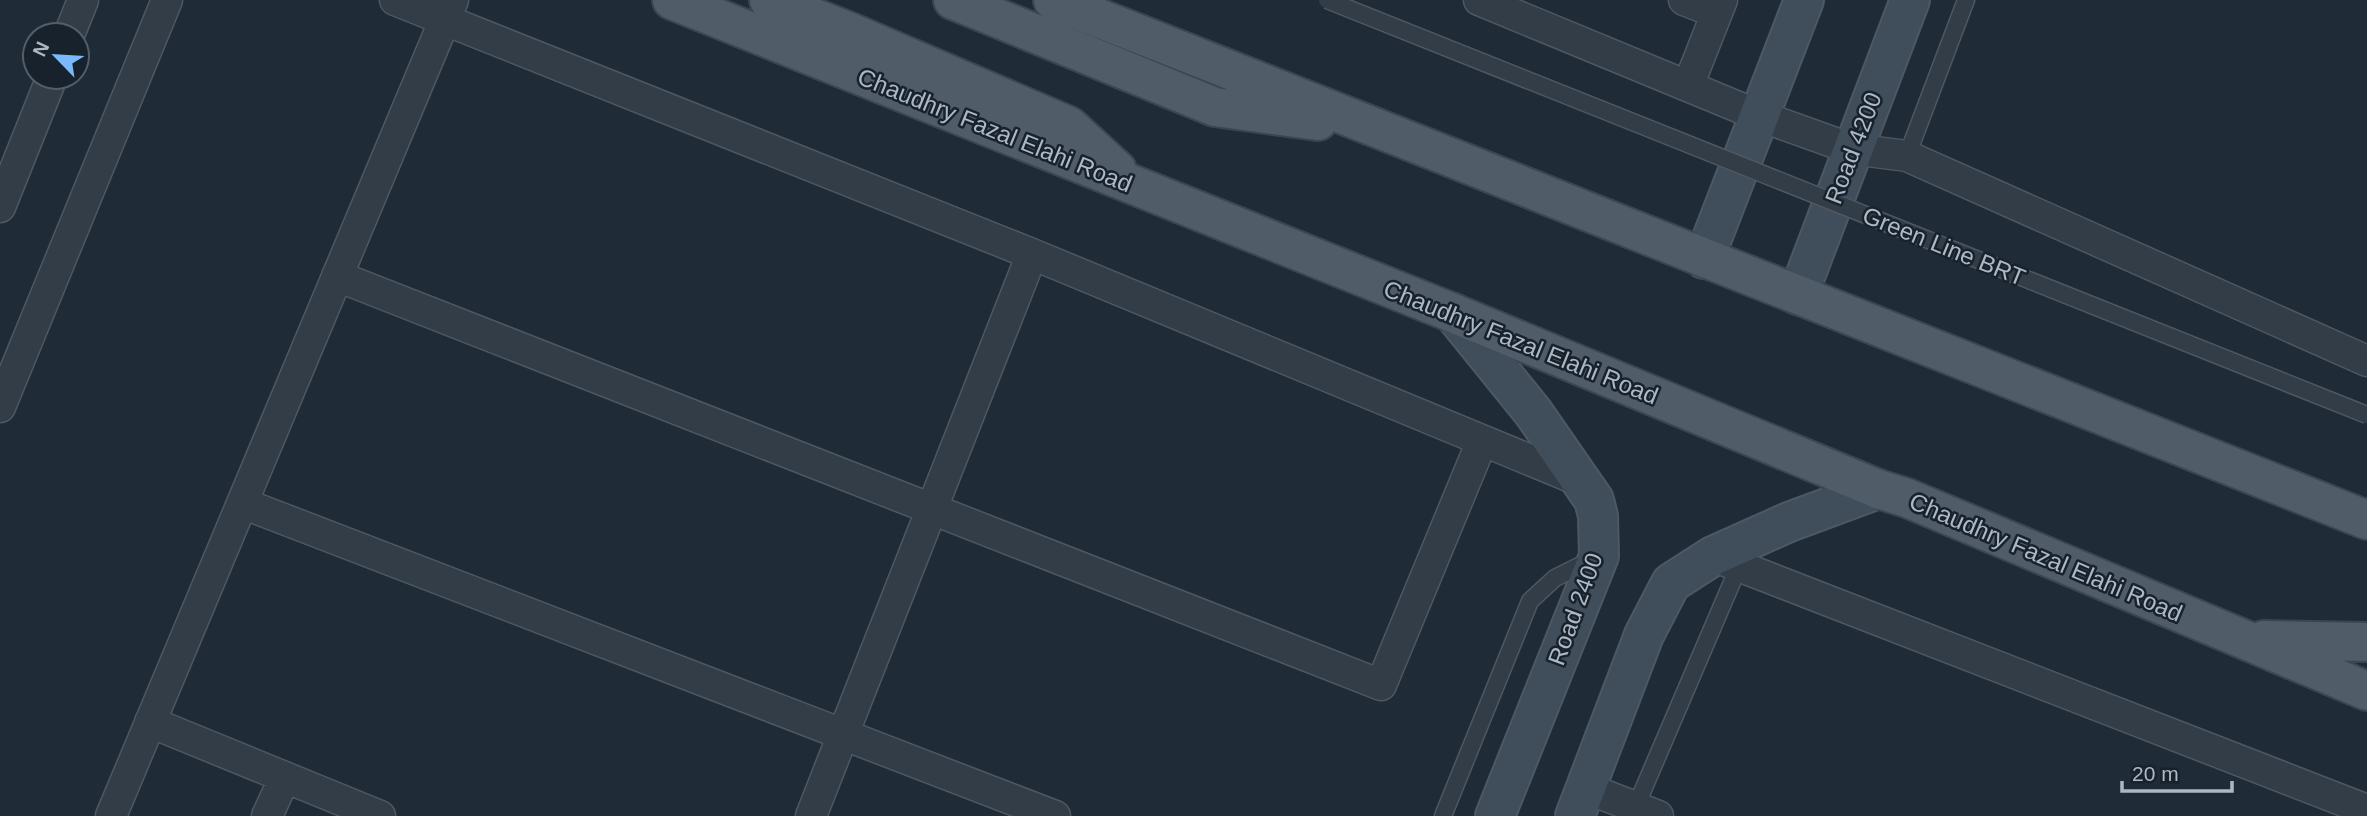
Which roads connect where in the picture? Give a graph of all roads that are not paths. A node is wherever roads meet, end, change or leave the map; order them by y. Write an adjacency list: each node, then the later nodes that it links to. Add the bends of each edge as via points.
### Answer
1 (83, 0): 16 (street)
2 (167, 0): 31 (street)
3 (395, 0): 15 (street)
4 (672, 0): 23 (main road, Chaudhry Fazal Elahi Road)
5 (769, 0): 23 (main road, via 1069,126)
6 (953, 0): 20 (main road, via 1215,107)
7 (1053, 0): 20 (main road)
8 (1326, 0): 32 (lane, Green Line BRT, bridge)
9 (1479, 0): 17 (street)
10 (1684, 0): 14 (street)
11 (1804, 0): 19 (main road)
12 (1910, 0): 21 (main road, Road 4200)
13 (1966, 0): 22 (lane)
14 (1719, 7): 17 (street)
15 (449, 10): 25 (street); 27 (street)
16 (75, 21)
17 (1688, 86): 19 (street)
18 (46, 91): 24 (street)
19 (1759, 116): 21 (street); 26 (main road)
20 (1379, 130): 26 (main road)
21 (1852, 149): 22 (street); 28 (main road, Road 4200)
22 (1907, 156): 30 (street)
23 (1136, 187): 29 (main road, Chaudhry Fazal Elahi Road)
24 (0, 207)
25 (1032, 254): 33 (street); 37 (street)
26 (1704, 259): 28 (main road)
27 (337, 276): 36 (street); 37 (street)
28 (1798, 295): 38 (main road)
29 (1453, 313): 34 (main road, Road 2400); 35 (main road, Chaudhry Fazal Elahi Road)
30 (2367, 361)
31 (0, 407)
32 (2367, 415)
33 (1482, 441): 34 (street); 37 (street, via 1381,685)
34 (1583, 482): 39 (main road, Road 2400, via 1598,516)
35 (1878, 489): 40 (main road, via 1789,522); 41 (main road, Chaudhry Fazal Elahi Road)
36 (242, 503): 44 (street); 45 (street)
37 (932, 509): 45 (street)
38 (2367, 520)
39 (1598, 556): 56 (lane, via 1555,578 1530,601); 57 (main road, Road 2400)
40 (1726, 561): 47 (main road, via 1671,583 1644,635); 48 (street); 50 (lane)
41 (2243, 639): 42 (main road); 43 (main road, Chaudhry Fazal Elahi Road)
42 (2367, 642)
43 (2367, 691)
44 (150, 722): 46 (street); 51 (street)
45 (844, 734): 54 (street); 55 (street)
46 (285, 778): 52 (street); 53 (street)
47 (1580, 802): 50 (street)
48 (2335, 808): 49 (street)
49 (2367, 810)
50 (1642, 813)
51 (111, 816)
52 (267, 816)
53 (380, 816)
54 (811, 816)
55 (1055, 816)
56 (1443, 816)
57 (1495, 816)

